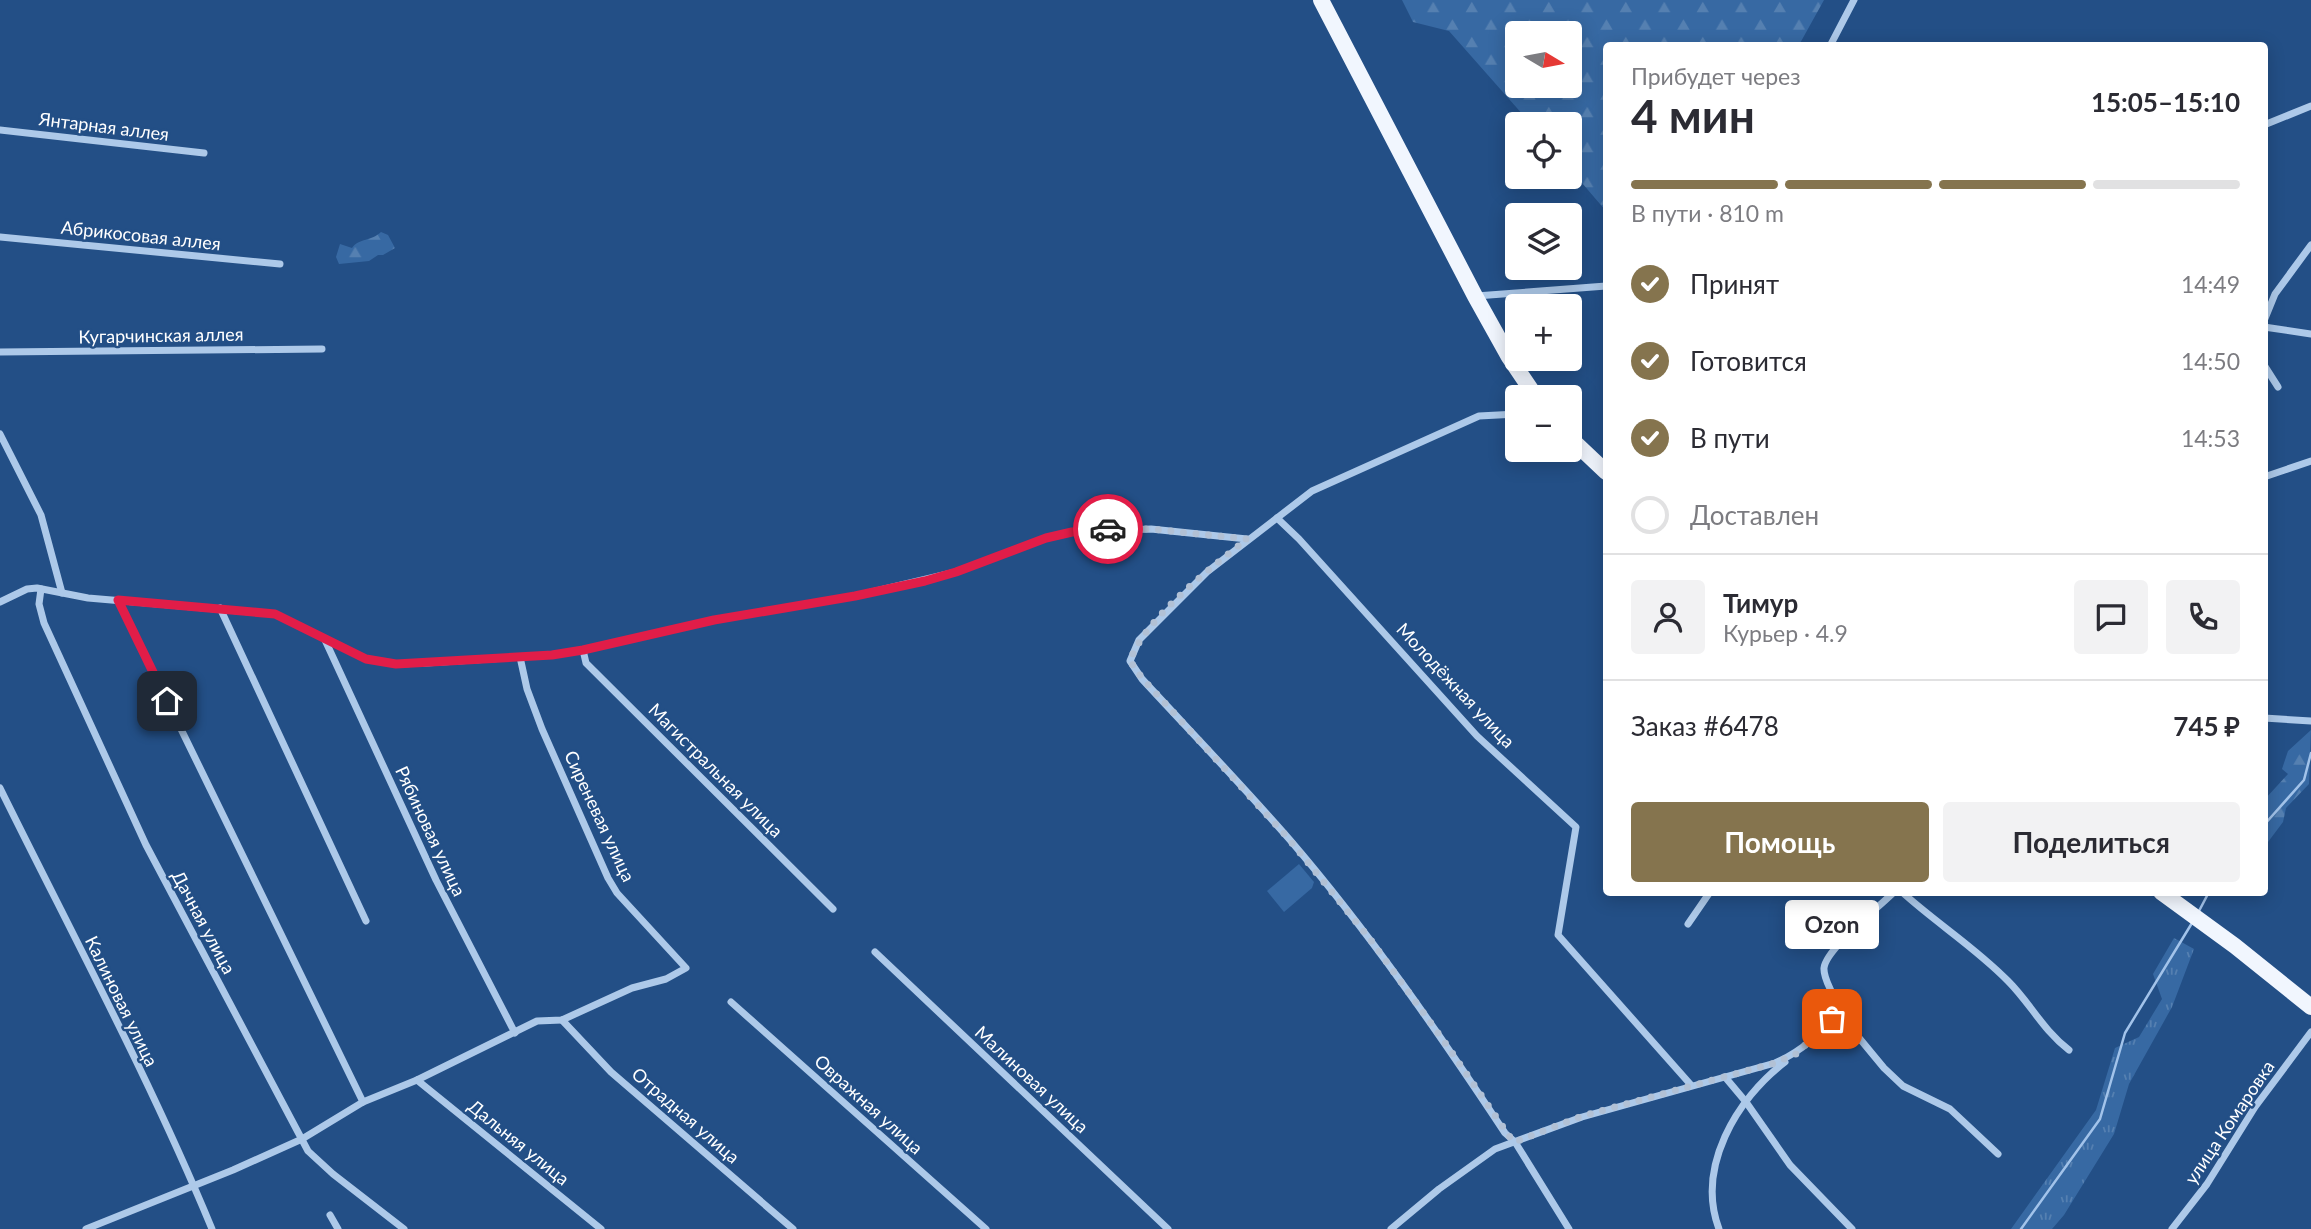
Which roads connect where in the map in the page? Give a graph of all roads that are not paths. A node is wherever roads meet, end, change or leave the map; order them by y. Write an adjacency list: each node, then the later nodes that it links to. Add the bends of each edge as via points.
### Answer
1 (1321, 0): 12 (main road)
2 (1854, 0): 3 (street)
3 (1832, 42)
4 (2311, 106): 5 (street)
5 (2268, 123)
6 (0, 130): 7 (street, Янтарная аллея)
7 (204, 153)
8 (0, 237): 10 (street, Абрикосовая аллея)
9 (2311, 245): 13 (street)
10 (280, 264)
11 (1603, 286): 12 (street)
12 (1475, 296): 19 (main road)
13 (2268, 311)
14 (2268, 328): 15 (street)
15 (2311, 334)
16 (322, 349): 17 (street, Кугарчинская аллея)
17 (0, 352)
18 (2268, 371): 20 (street)
19 (1528, 385)
20 (2278, 387)
21 (1505, 415): 27 (street, via 1479,416 1312,491)
22 (0, 434): 30 (street, via 41,514)
23 (1582, 449): 25 (main road)
24 (2311, 461): 26 (street)
25 (1603, 469)
26 (2268, 476)
27 (1277, 518): 28 (street); 58 (street, Молодёжная улица, via 1477,736 1576,827 1558,935)
28 (1247, 539): 35 (street, via 1151,529 1072,532 925,581); 62 (street, via 1172,605 1139,640 1130,661 1288,838 1370,939)
29 (41, 589): 30 (street); 32 (street, via 27,589); 61 (street, Дачная улица, via 44,623 146,845)
30 (62, 593): 31 (street)
31 (118, 600): 33 (street); 59 (street)
32 (0, 602)
33 (220, 608): 34 (street, via 275,614); 45 (street)
34 (325, 639): 36 (street, via 366,659 396,664); 53 (street, Рябиновая улица, via 436,880)
35 (583, 650): 36 (street); 44 (street, Магистральная улица, via 586,663)
36 (520, 657): 51 (street, Сиреневая улица, via 542,729 608,878 686,968)
37 (2268, 718): 38 (street)
38 (2311, 721)
39 (0, 788): 64 (street, Калиновая улица)
40 (1707, 896): 46 (street)
41 (1890, 896): 50 (street, via 1828,956 1824,971)
42 (1906, 896): 54 (street, via 2008,981 2050,1035)
43 (2166, 896): 49 (main road)
44 (833, 909)
45 (366, 921)
46 (1688, 924)
47 (875, 952): 73 (street, Малиновая улица)
48 (730, 1002): 72 (street, Овражная улица)
49 (2311, 1007)
50 (1836, 1010): 55 (street); 63 (street, via 1903,1086 1950,1110)
51 (562, 1020): 53 (street, via 537,1021); 71 (street, Отрадная улица, via 611,1072)
52 (2311, 1032): 78 (street, улица Комаровка)
53 (515, 1033): 57 (street)
54 (2069, 1050)
55 (1796, 1054): 56 (street); 60 (street, via 1770,1073)
56 (1725, 1077): 58 (street); 60 (street)
57 (416, 1080): 59 (street); 70 (street, Дальняя улица)
58 (1692, 1086): 62 (street, via 1582,1116)
59 (363, 1102): 61 (street)
60 (1746, 1102): 76 (street, via 1729,1128 1716,1163 1712,1198); 77 (street, via 1790,1165)
61 (302, 1139): 64 (street); 69 (street, Дачная улица, via 333,1174)
62 (1515, 1142): 74 (street, via 1476,1161); 75 (street)
63 (1998, 1154)
64 (194, 1186): 66 (street); 67 (street, Калиновая улица)
65 (330, 1215): 68 (street)
66 (86, 1229)
67 (212, 1229)
68 (338, 1229)
69 (404, 1229)
70 (601, 1229)
71 (793, 1229)
72 (986, 1229)
73 (1168, 1229)
74 (1391, 1229)
75 (1569, 1229)
76 (1719, 1229)
77 (1852, 1229)
78 (2172, 1229)

